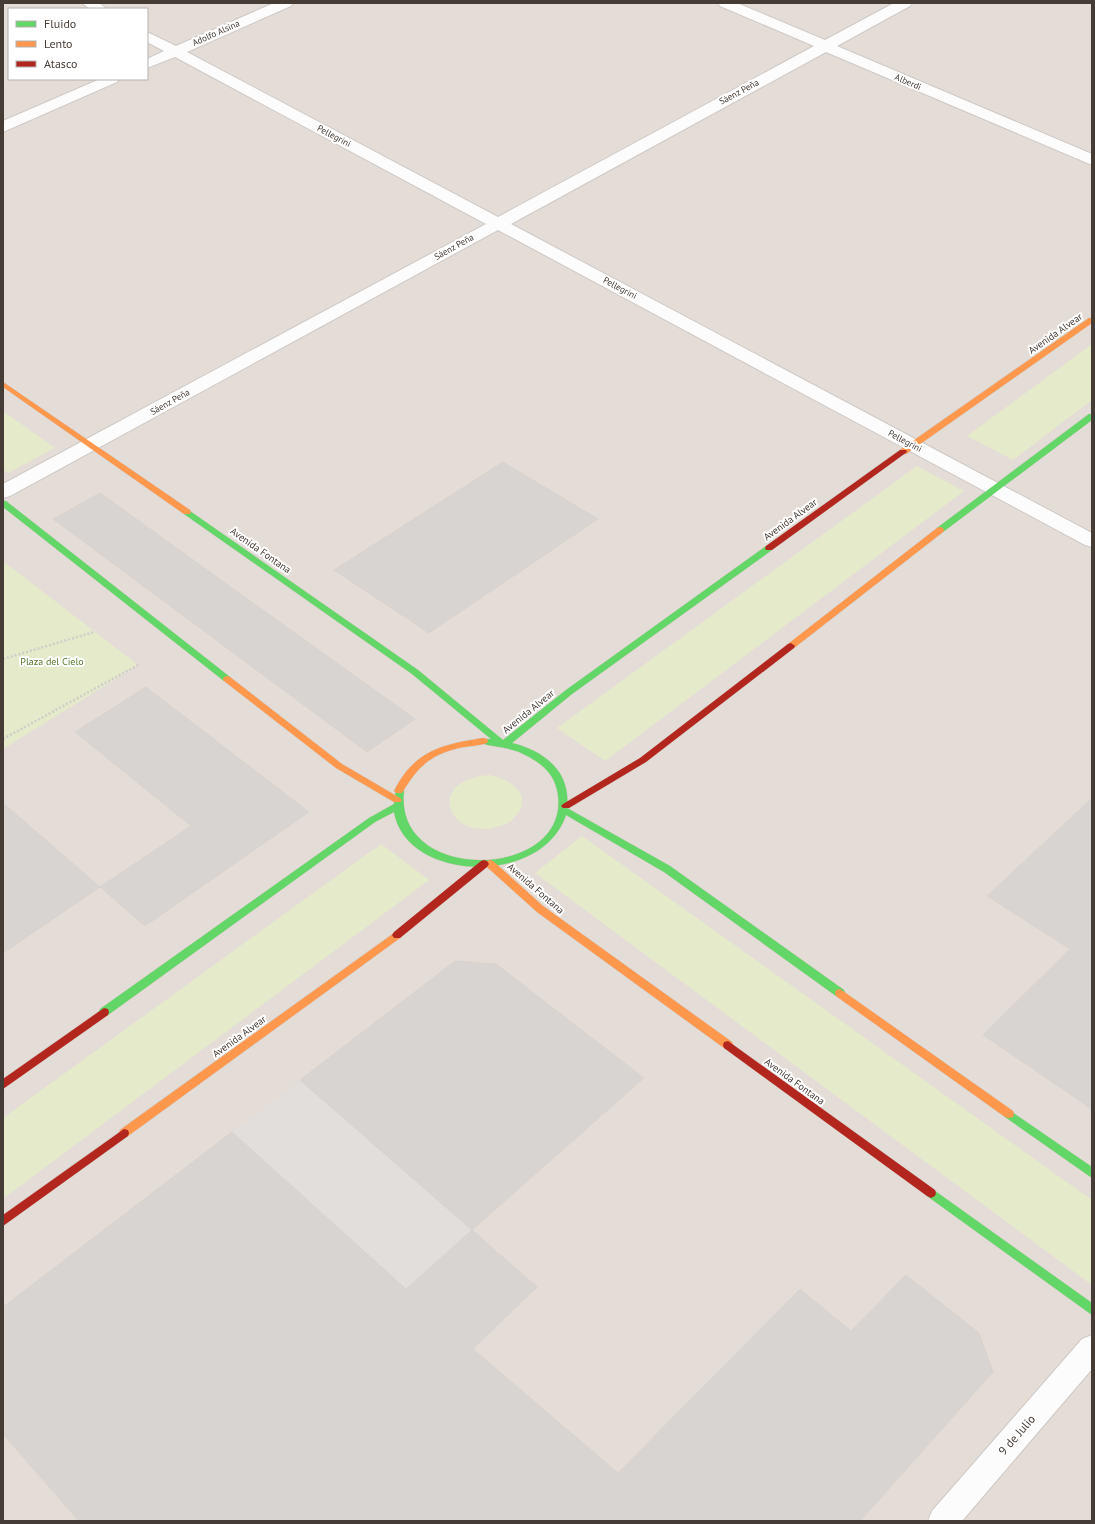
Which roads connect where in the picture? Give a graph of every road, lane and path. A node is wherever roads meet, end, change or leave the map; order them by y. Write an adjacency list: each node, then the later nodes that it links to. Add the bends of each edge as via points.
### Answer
1 (89, 3): 5 (street)
2 (286, 3): 8 (street, Adolfo Alsina)
3 (725, 3): 7 (street, Alberdi)
4 (905, 3): 7 (street, Sáenz Peña)
5 (98, 8)
6 (148, 37): 8 (street, Pellegrini)
7 (824, 46): 12 (street, Alberdi); 13 (street, Sáenz Peña)
8 (175, 52): 9 (street, Adolfo Alsina); 13 (street, Pellegrini)
9 (148, 64)
10 (110, 80): 11 (street)
11 (3, 127)
12 (1092, 160)
13 (498, 223): 17 (street, Sáenz Peña); 18 (street, Pellegrini)
14 (1092, 320): 18 (main road, Avenida Alvear)
15 (3, 384): 17 (main road, Avenida Fontana)
16 (1092, 416): 19 (main road)
17 (92, 445): 20 (street, Sáenz Peña); 27 (main road, Avenida Fontana, via 415,672)
18 (912, 445): 19 (street, Pellegrini); 27 (main road, Avenida Alvear, via 568,692)
19 (994, 489): 22 (street, Pellegrini); 29 (main road, via 644,760)
20 (3, 492)
21 (3, 503): 28 (main road, via 339,766)
22 (1092, 541)
23 (94, 632): 24 (path)
24 (3, 659)
25 (138, 665): 26 (path)
26 (3, 739)
27 (503, 743): 28 (main road, via 462,743 443,748 426,757 402,782); 29 (main road, via 527,750 544,760 556,773 564,789)
28 (397, 803): 30 (main road, via 404,828 414,841 430,852 448,860); 31 (main road)
29 (565, 808): 30 (main road, via 561,822 550,837 534,850 513,859); 32 (main road, via 667,869)
30 (487, 864): 33 (main road, Avenida Alvear, via 414,923); 34 (main road, Avenida Fontana, via 540,909)
31 (3, 1085)
32 (1092, 1173)
33 (3, 1221)
34 (1092, 1310)
35 (1092, 1348): 36 (street, 9 de Julio)
36 (943, 1521)

